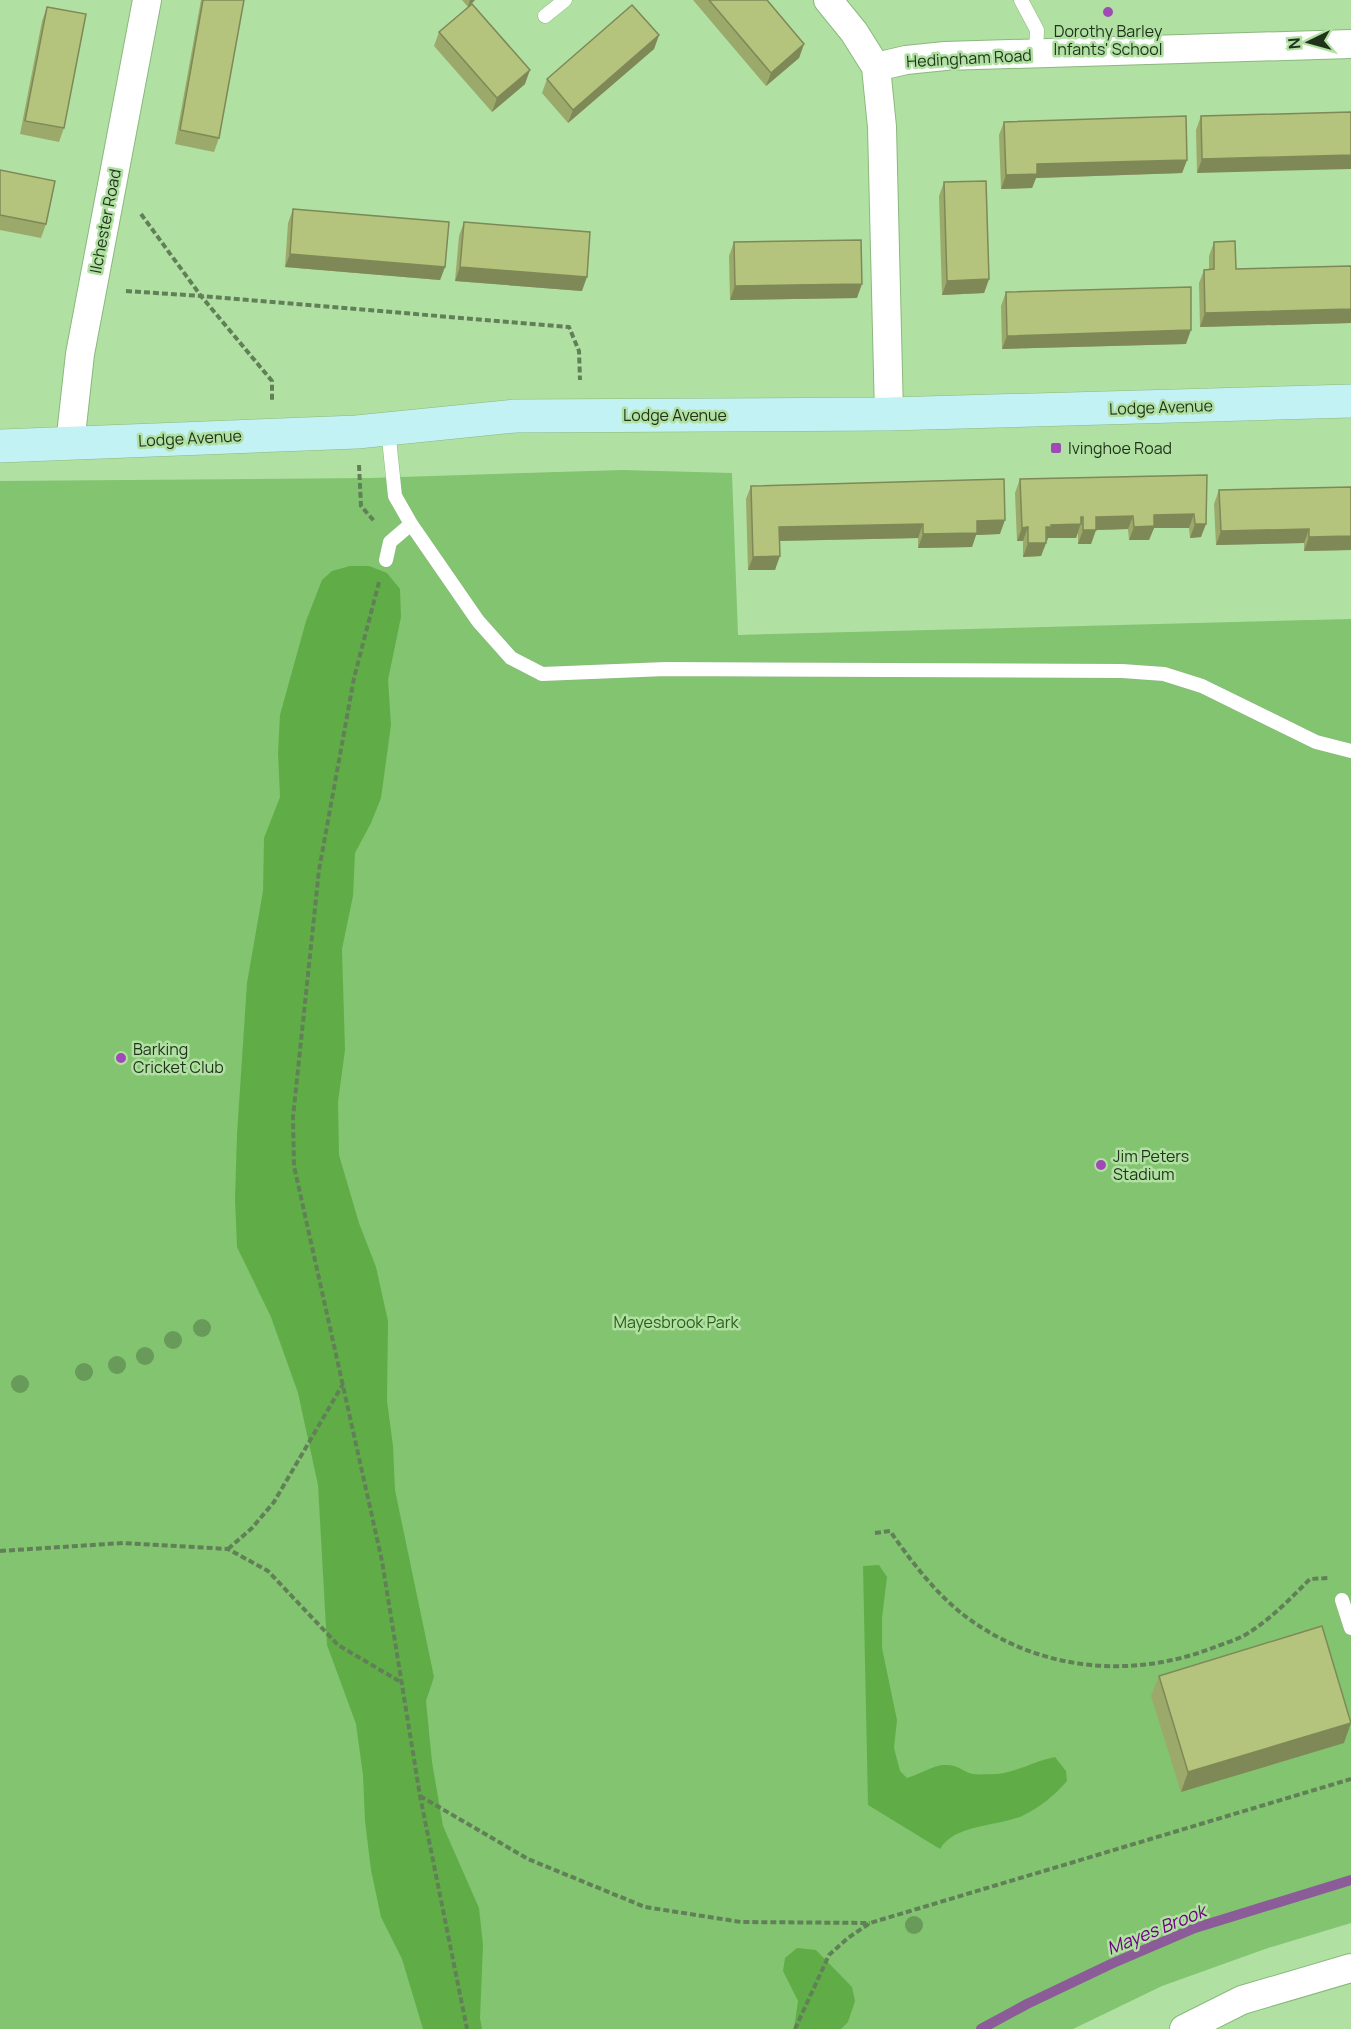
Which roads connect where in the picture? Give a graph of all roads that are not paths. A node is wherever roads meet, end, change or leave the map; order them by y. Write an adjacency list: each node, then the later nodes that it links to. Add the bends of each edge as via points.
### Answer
1 (147, 0): 12 (street, Ilchester Road, via 80,354)
2 (565, 0): 5 (lane)
3 (828, 0): 8 (street)
4 (1021, 0): 7 (lane, via 1038,30)
5 (545, 16)
6 (1351, 44): 7 (street, Hedingham Road)
7 (1036, 55): 8 (street, Hedingham Road, via 945,56)
8 (876, 68): 10 (street, via 882,126)
9 (1351, 401): 10 (street, Lodge Avenue)
10 (889, 414): 11 (street, Lodge Avenue, via 515,416)
11 (373, 430): 12 (street, Lodge Avenue); 14 (lane, via 395,496)
12 (70, 444): 13 (street, Lodge Avenue)
13 (0, 446)
14 (411, 524): 15 (lane, via 390,542); 16 (lane, via 478,621 511,658 542,674 666,669 1164,674 1202,686 1316,742)
15 (386, 560)
16 (1351, 751)
17 (1342, 1600): 18 (lane)
18 (1351, 1628)
19 (1351, 1968): 20 (street, via 1242,2000)
20 (1184, 2029)

